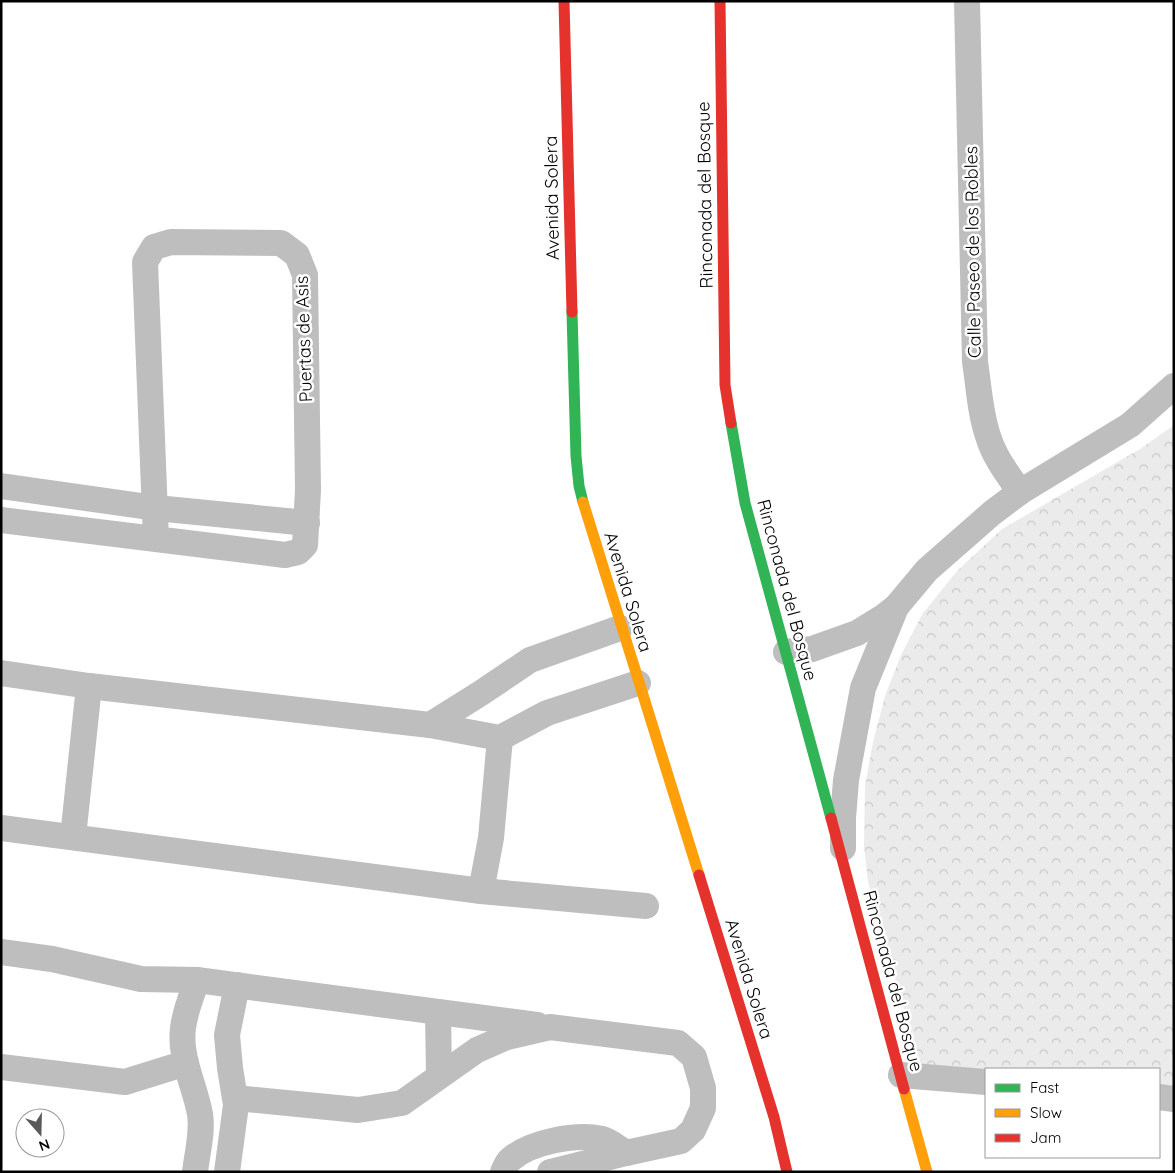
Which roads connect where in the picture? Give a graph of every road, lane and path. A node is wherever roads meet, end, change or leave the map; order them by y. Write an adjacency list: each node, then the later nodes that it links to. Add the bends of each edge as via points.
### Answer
1 (564, 1): 12 (street, Avenida Solera, via 576,456 579,486)
2 (720, 1): 13 (street, Rinconada del Bosque, via 725,385 745,503)
3 (967, 1): 6 (street, Calle Paseo de los Robles, via 975,362 989,439)
4 (1174, 386): 6 (street, via 1130,426)
5 (1, 486): 7 (street)
6 (1020, 492): 11 (street, via 928,570)
7 (156, 508): 9 (street); 9 (street, Puertas de Asis, via 145,262 154,247 171,242 281,243 297,255 305,275); 10 (street)
8 (1, 520): 10 (street, Puertas de Asis)
9 (307, 522): 10 (street, Puertas de Asis, via 305,544 298,552 285,555)
10 (156, 539)
11 (896, 607): 13 (street, via 857,633 812,649); 21 (street, via 863,688 846,780)
12 (620, 628): 15 (street, Avenida Solera); 17 (street, via 530,660)
13 (786, 652): 21 (street, Rinconada del Bosque)
14 (1, 673): 16 (street)
15 (638, 683): 18 (street, via 547,713); 42 (street, Avenida Solera, via 774,1117)
16 (89, 686): 17 (street); 20 (street)
17 (430, 725): 18 (street)
18 (500, 738): 22 (street, via 491,838)
19 (1, 828): 20 (street)
20 (73, 837): 22 (street)
21 (843, 861): 31 (street, Rinconada del Bosque)
22 (480, 891): 23 (street)
23 (646, 906)
24 (1, 952): 25 (street, via 141,978)
25 (198, 980): 26 (street); 29 (street, via 183,1028)
26 (237, 985): 27 (street); 35 (street, via 228,1035)
27 (438, 1012): 28 (street); 32 (street)
28 (550, 1027): 32 (street, via 507,1037 477,1050); 37 (street, via 678,1043 694,1057 704,1088 703,1108 693,1130 681,1141)
29 (186, 1063): 30 (street, via 126,1082); 38 (street, via 200,1115)
30 (1, 1067)
31 (901, 1075): 33 (street); 43 (street, Rinconada del Bosque)
32 (438, 1076): 35 (street, via 402,1102 358,1110)
33 (985, 1082)
34 (1160, 1097): 36 (street)
35 (236, 1098): 39 (street)
36 (1174, 1099)
37 (626, 1152): 40 (street, via 604,1140 592,1138 549,1142 526,1149 510,1160); 41 (street)
38 (195, 1172)
39 (227, 1172)
40 (502, 1172)
41 (550, 1172)
42 (787, 1172)
43 (927, 1172)

